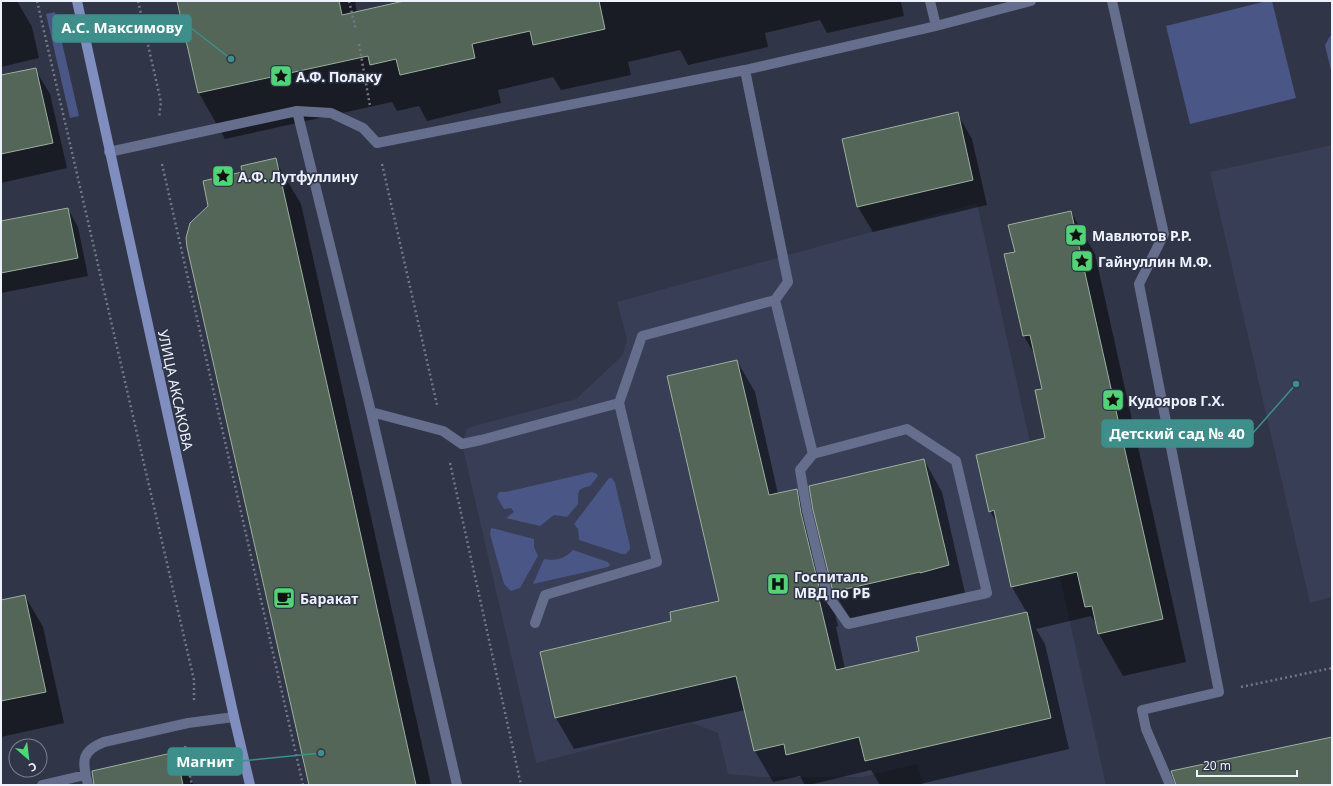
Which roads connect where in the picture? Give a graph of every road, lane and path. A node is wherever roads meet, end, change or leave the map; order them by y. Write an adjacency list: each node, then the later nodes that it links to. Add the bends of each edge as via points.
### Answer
1 (37, 1): 24 (path, via 194,680 195,698)
2 (77, 1): 15 (street, УЛИЦА АКСАКОВА)
3 (138, 1): 13 (path, via 161,102)
4 (349, 1): 9 (path)
5 (930, 1): 8 (lane)
6 (1031, 1): 8 (lane)
7 (1112, 1): 22 (lane, via 1164,234 1139,284)
8 (936, 26): 11 (lane)
9 (356, 30)
10 (359, 44): 14 (path)
11 (745, 70): 14 (lane); 16 (lane, via 788,282)
12 (297, 111): 13 (lane); 14 (lane, via 331,113 363,128); 18 (lane)
13 (156, 141): 15 (lane); 29 (path)
14 (377, 143)
15 (109, 152): 23 (street, УЛИЦА АКСАКОВА)
16 (775, 300): 17 (lane, via 642,336); 19 (lane)
17 (619, 403): 18 (lane, via 462,444 443,431); 20 (lane, via 657,562 545,595)
18 (371, 412): 30 (lane)
19 (813, 454): 19 (lane, via 907,429 956,461 986,593 848,624 827,594 807,511 800,470)
20 (535, 623)
21 (1332, 668): 22 (path)
22 (1219, 692): 31 (lane, via 1142,710 1146,729)
23 (234, 717): 24 (lane); 28 (street, УЛИЦА АКСАКОВА)
24 (188, 723): 25 (lane, via 98,744 92,748 83,764); 27 (path, via 185,754)
25 (86, 780): 26 (lane)
26 (42, 785)
27 (192, 785)
28 (250, 785)
29 (303, 785)
30 (457, 785)
31 (1170, 785)

